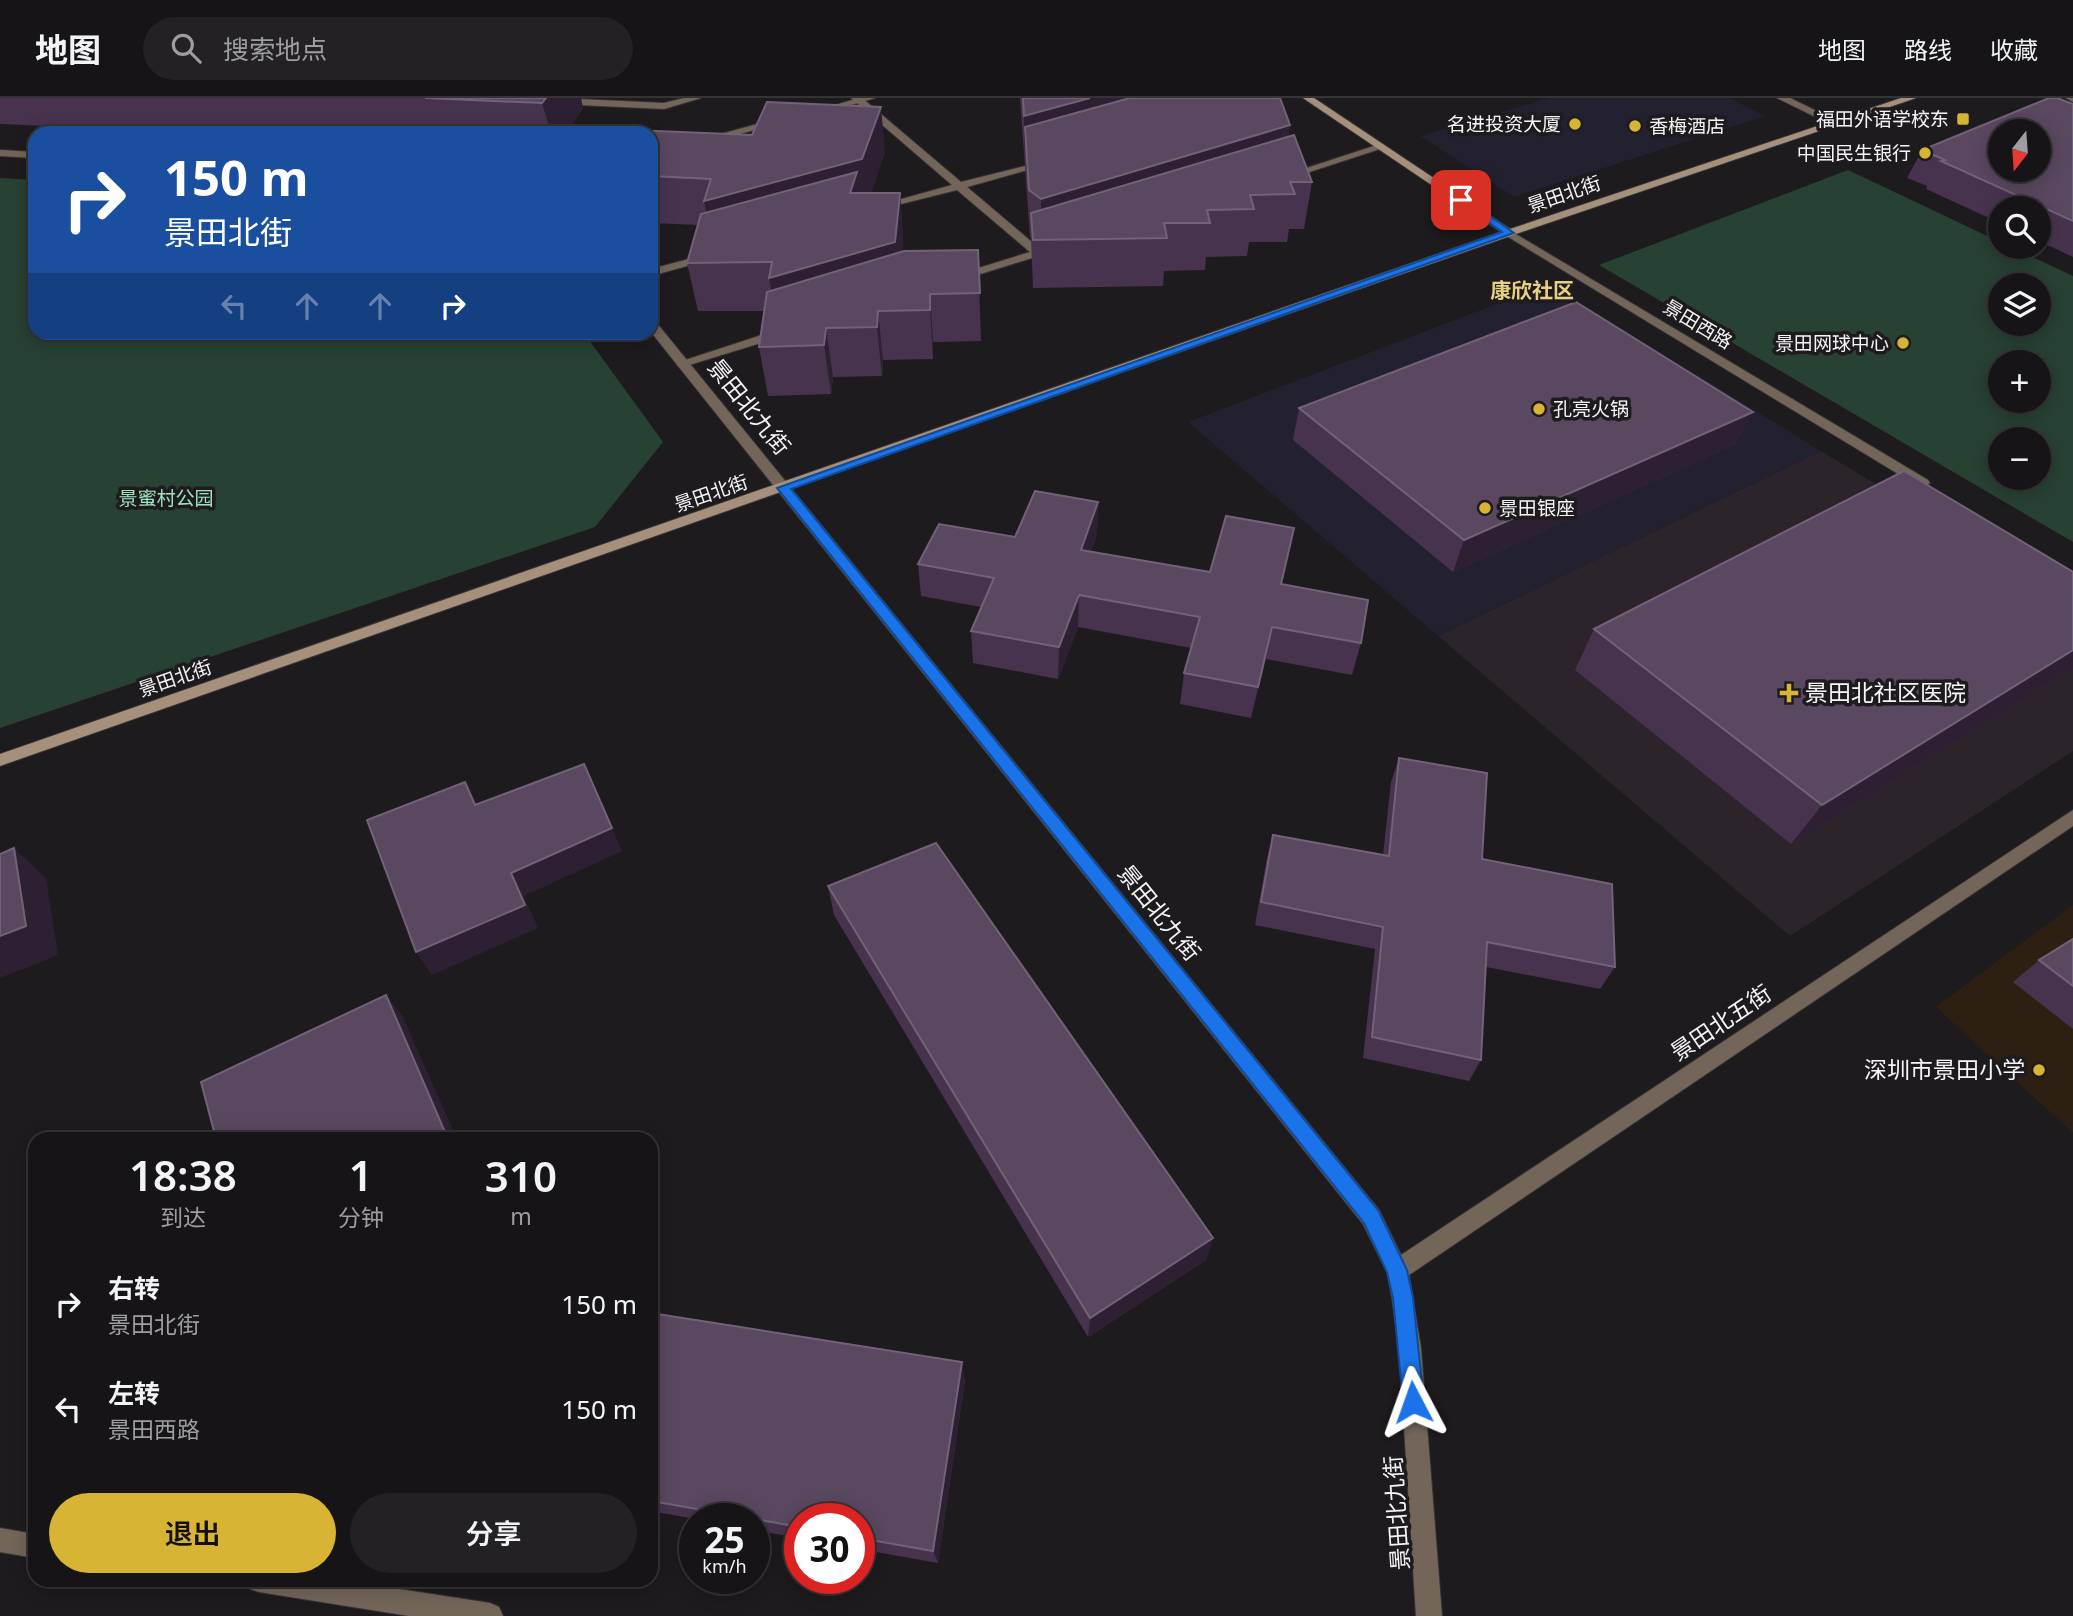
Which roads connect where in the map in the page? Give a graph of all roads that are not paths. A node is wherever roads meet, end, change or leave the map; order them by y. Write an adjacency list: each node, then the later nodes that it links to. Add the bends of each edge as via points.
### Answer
1 (696, 98): 7 (street, via 664,106)
2 (1308, 98): 13 (street, 景田西路)
3 (1783, 98): 11 (street)
4 (1807, 98): 10 (street)
5 (1911, 98): 10 (street, 景田北街)
6 (862, 99): 8 (street); 18 (street)
7 (541, 100)
8 (807, 114)
9 (794, 117): 12 (street)
10 (1850, 118): 11 (street, 景田北街)
11 (1836, 123): 20 (street, 景田北街)
12 (690, 143)
13 (1381, 147): 17 (street); 20 (street, 景田西路)
14 (0, 153): 15 (street)
15 (28, 155)
16 (1063, 157): 18 (street)
17 (1276, 180)
18 (959, 186): 19 (street); 22 (street)
19 (865, 213)
20 (1509, 233): 29 (street, 景田西路); 30 (street, 景田北街)
21 (1065, 245): 22 (street)
22 (1038, 253): 25 (street)
23 (718, 254): 24 (street)
24 (658, 271)
25 (946, 282)
26 (800, 327): 28 (street)
27 (658, 333): 28 (street, 景田北九街)
28 (682, 363): 30 (street, 景田北九街)
29 (1930, 487)
30 (783, 488): 31 (street, 景田北街); 33 (street, 景田北九街, via 1342,1179 1371,1217)
31 (0, 760)
32 (2073, 817): 33 (street, 景田北五街)
33 (1397, 1270): 38 (street, 景田北九街, via 1410,1348)
34 (0, 1540): 35 (street)
35 (28, 1545)
36 (304, 1587): 37 (street)
37 (490, 1616)
38 (1429, 1616)

